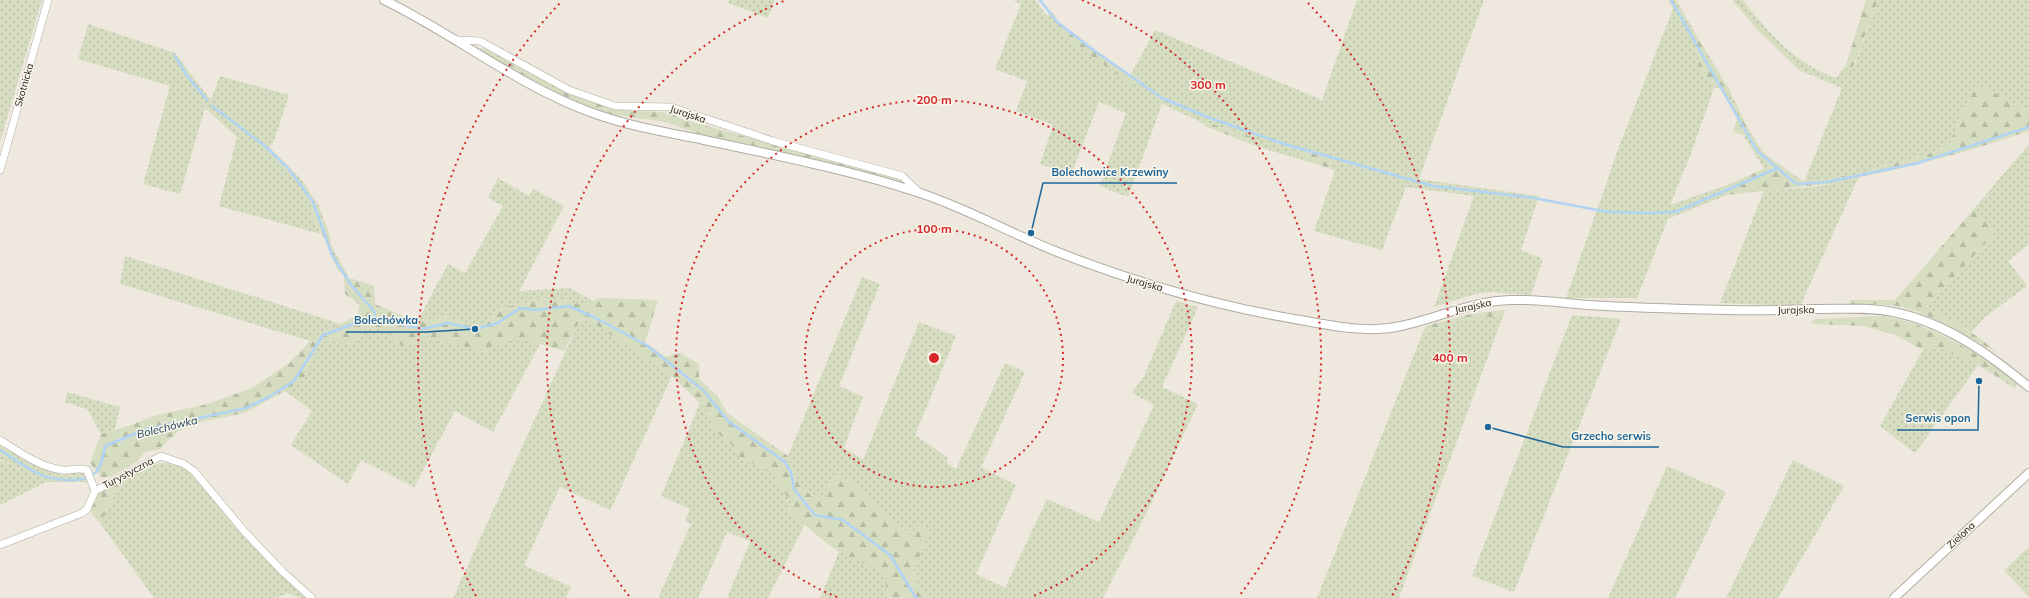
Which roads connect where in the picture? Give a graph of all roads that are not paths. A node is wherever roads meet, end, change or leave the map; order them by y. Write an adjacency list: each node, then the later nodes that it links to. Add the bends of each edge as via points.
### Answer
1 (48, 0): 4 (street, Skotnicka)
2 (384, 0): 3 (street, Jurajska)
3 (458, 40): 5 (street, Jurajska, via 534,87 596,114); 5 (street, Jurajska, via 480,41 569,90 615,106 671,107 773,141 902,176)
4 (0, 170)
5 (920, 193): 6 (street, Jurajska, via 1049,249 1122,277 1244,309 1303,321 1377,330 1399,327 1479,304 1512,300 1716,310 1873,310 1916,318 1954,334 1984,352)
6 (2029, 387)
7 (0, 440): 9 (street, via 27,457 52,468 83,468 88,472)
8 (2029, 473): 12 (street, Zielona)
9 (95, 491): 10 (street, Turystyczna, via 87,509 82,513); 11 (street, Turystyczna, via 161,456 184,464 194,471 282,572)
10 (0, 545)
11 (312, 598)
12 (1894, 598)

